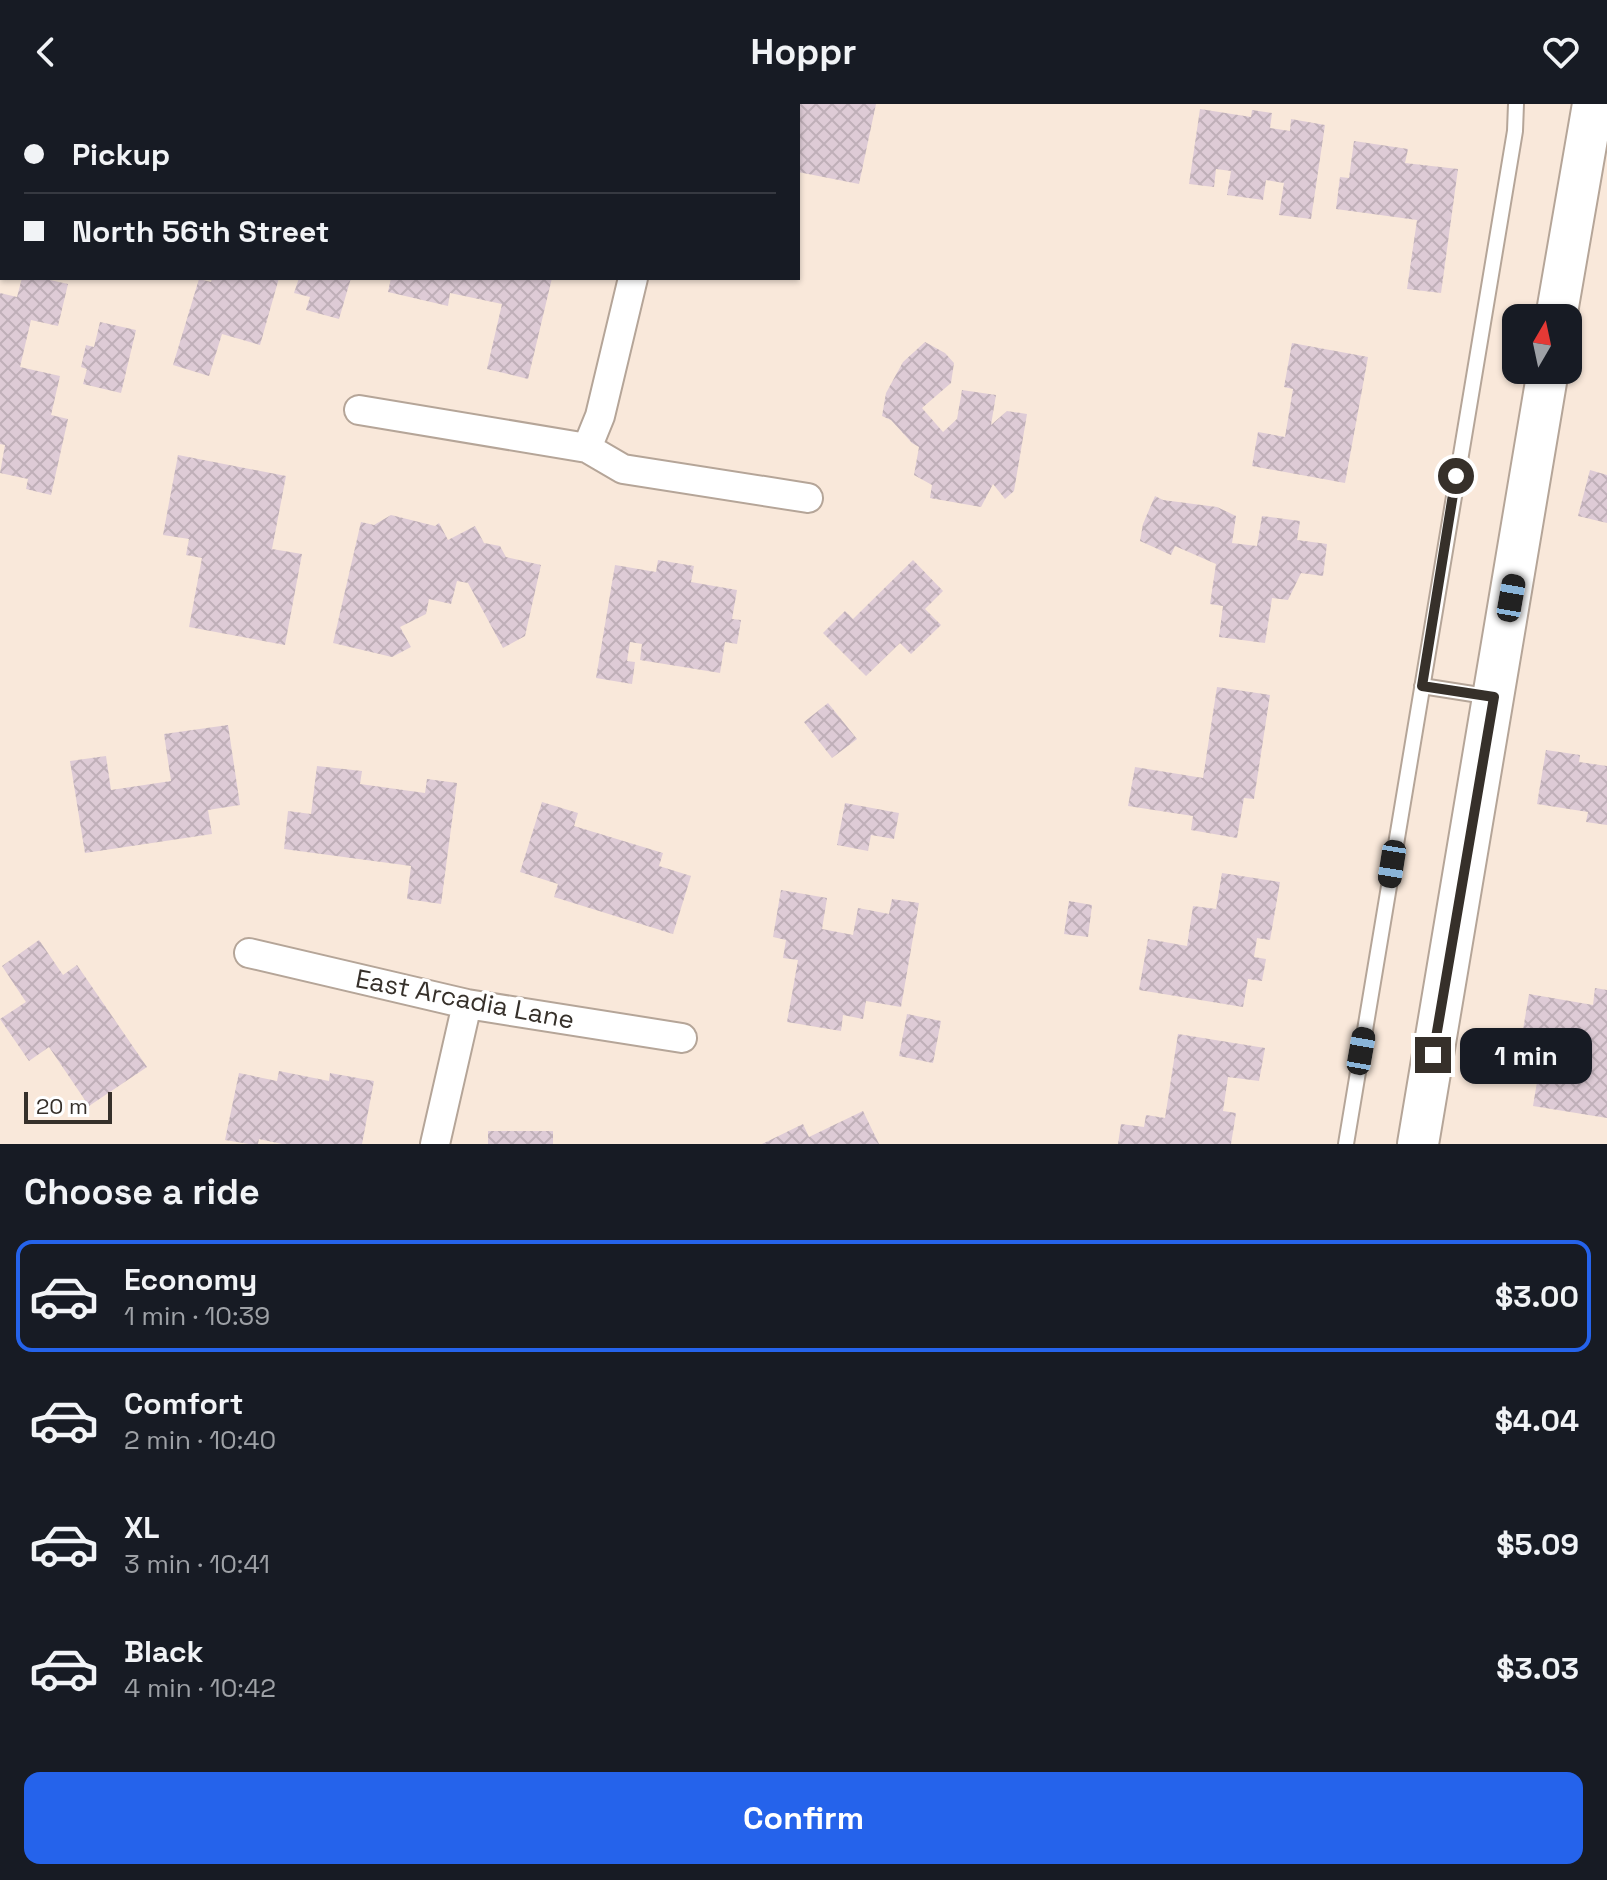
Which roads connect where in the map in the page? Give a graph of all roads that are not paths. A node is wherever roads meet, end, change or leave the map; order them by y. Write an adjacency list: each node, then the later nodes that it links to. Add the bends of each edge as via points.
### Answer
1 (1516, 104): 9 (lane)
2 (1593, 104): 4 (main road)
3 (633, 280): 7 (street, via 600,416)
4 (1558, 304)
5 (1546, 384): 10 (main road)
6 (359, 410): 7 (street)
7 (587, 448): 8 (street, via 623,469)
8 (808, 498)
9 (1422, 686): 10 (lane); 15 (lane)
10 (1494, 697): 16 (main road)
11 (249, 953): 12 (street, East Arcadia Lane)
12 (467, 1004): 13 (street, East Arcadia Lane); 14 (street)
13 (682, 1038)
14 (435, 1144)
15 (1346, 1144)
16 (1418, 1144)

